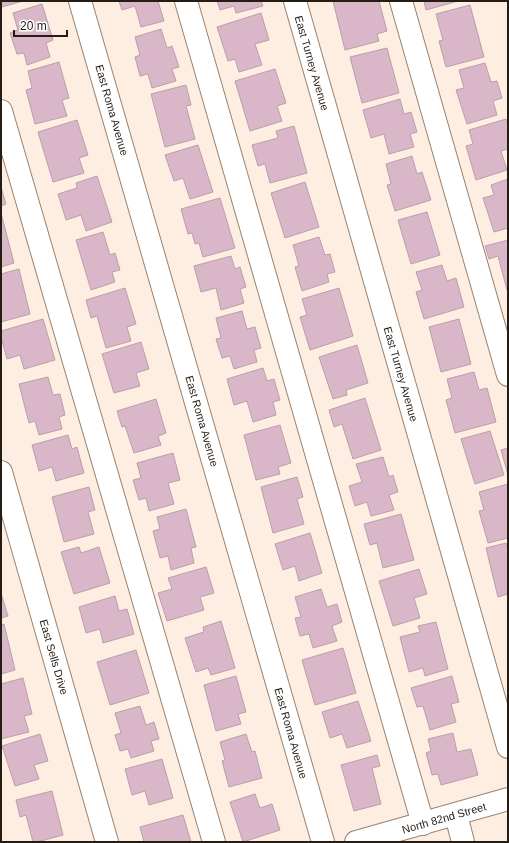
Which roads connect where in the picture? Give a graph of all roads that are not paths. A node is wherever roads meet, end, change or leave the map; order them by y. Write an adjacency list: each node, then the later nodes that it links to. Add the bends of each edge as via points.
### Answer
1 (80, 1): 14 (street, East Roma Avenue)
2 (186, 1): 11 (street)
3 (294, 1): 8 (street, East Turney Avenue)
4 (401, 1): 6 (street)
5 (1, 111): 13 (street)
6 (508, 375)
7 (1, 472): 12 (street, East Sells Drive)
8 (508, 747)
9 (508, 799): 10 (street, North 82nd Street)
10 (456, 815): 11 (street, North 82nd Street); 16 (street)
11 (422, 824): 15 (street, North 82nd Street)
12 (107, 842)
13 (214, 842)
14 (323, 842)
15 (356, 842)
16 (463, 842)

